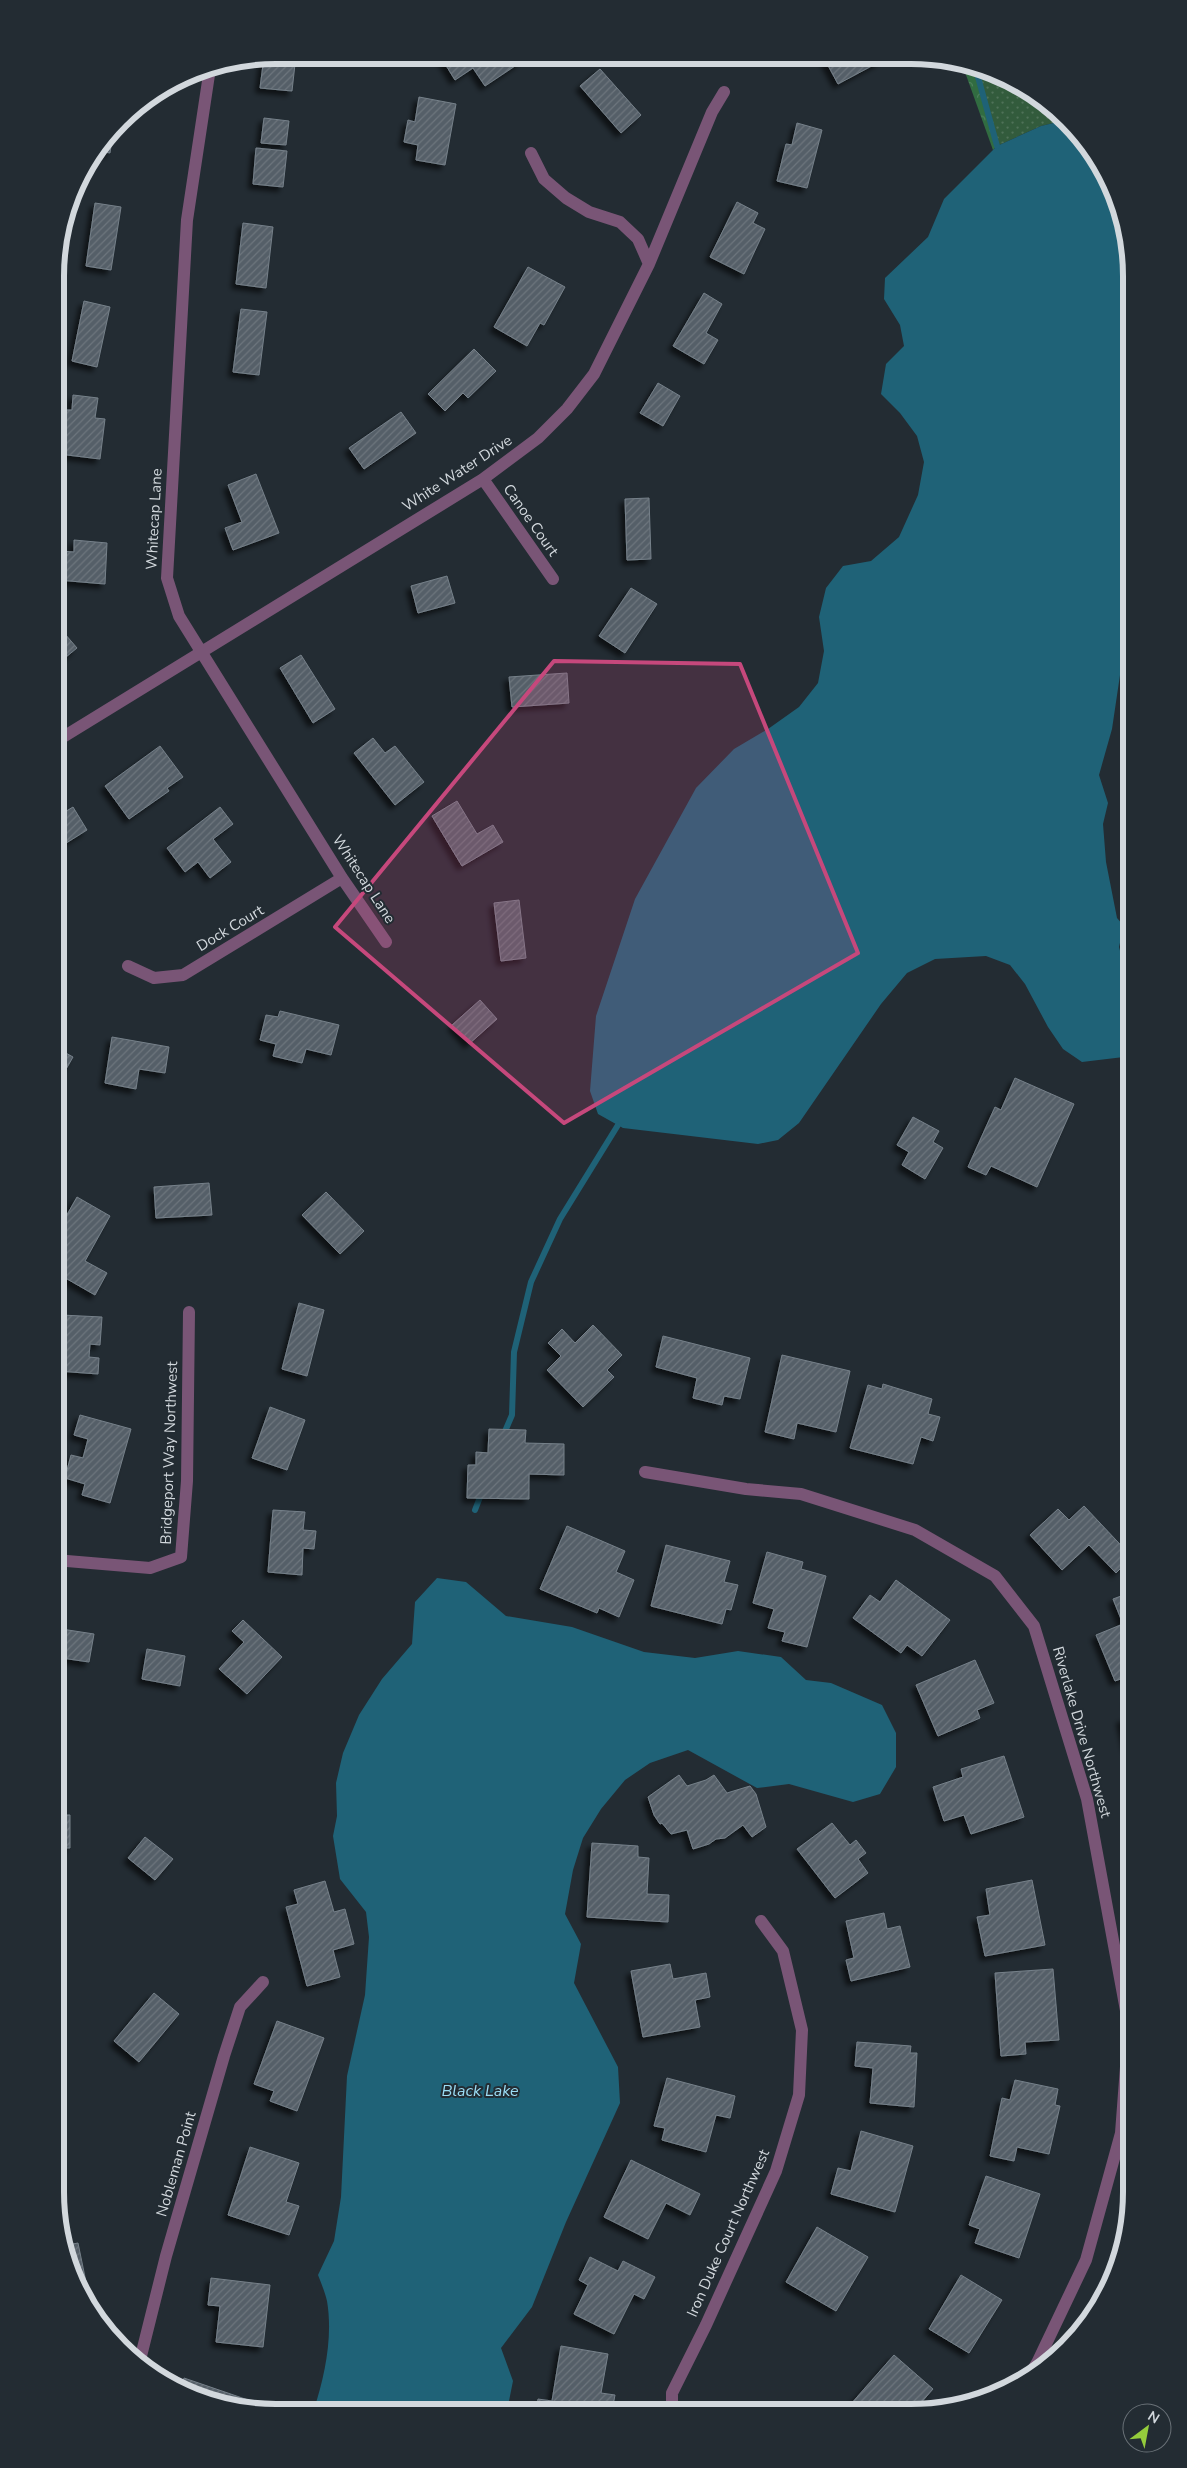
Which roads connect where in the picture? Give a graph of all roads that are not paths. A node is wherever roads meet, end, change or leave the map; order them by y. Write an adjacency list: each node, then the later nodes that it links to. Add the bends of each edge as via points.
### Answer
1 (209, 75): 7 (street, Whitecap Lane, via 187,220 167,578 179,616)
2 (724, 92): 4 (street, White Water Drive, via 712,112)
3 (531, 153): 4 (street, via 544,179 566,198 589,212 620,222 638,239)
4 (649, 264): 5 (street, White Water Drive, via 594,374 567,409 538,438)
5 (483, 479): 6 (street, Canoe Court); 7 (street, White Water Drive)
6 (553, 579)
7 (201, 650): 8 (street, White Water Drive); 9 (street, Whitecap Lane)
8 (64, 736)
9 (342, 878): 10 (street, Whitecap Lane); 11 (street, Dock Court, via 183,975 154,978)
10 (386, 942)
11 (128, 966)
12 (189, 1312): 14 (street, Bridgeport Way Northwest, via 187,1481 181,1557 150,1568)
13 (645, 1472): 17 (street, Riverlake Drive Northwest, via 746,1489 801,1494 915,1530 995,1576 1034,1626 1087,1799)
14 (64, 1561)
15 (761, 1921): 21 (street, Iron Duke Court Northwest, via 784,1951 802,2030 799,2095 776,2171 672,2392)
16 (263, 1982): 19 (street, Nobleman Point, via 240,2007 166,2256)
17 (1123, 1994)
18 (1123, 2118): 20 (street, Riverlake Drive Northwest, via 1122,2133 1086,2260)
19 (141, 2356)
20 (1037, 2362)
21 (672, 2404)

